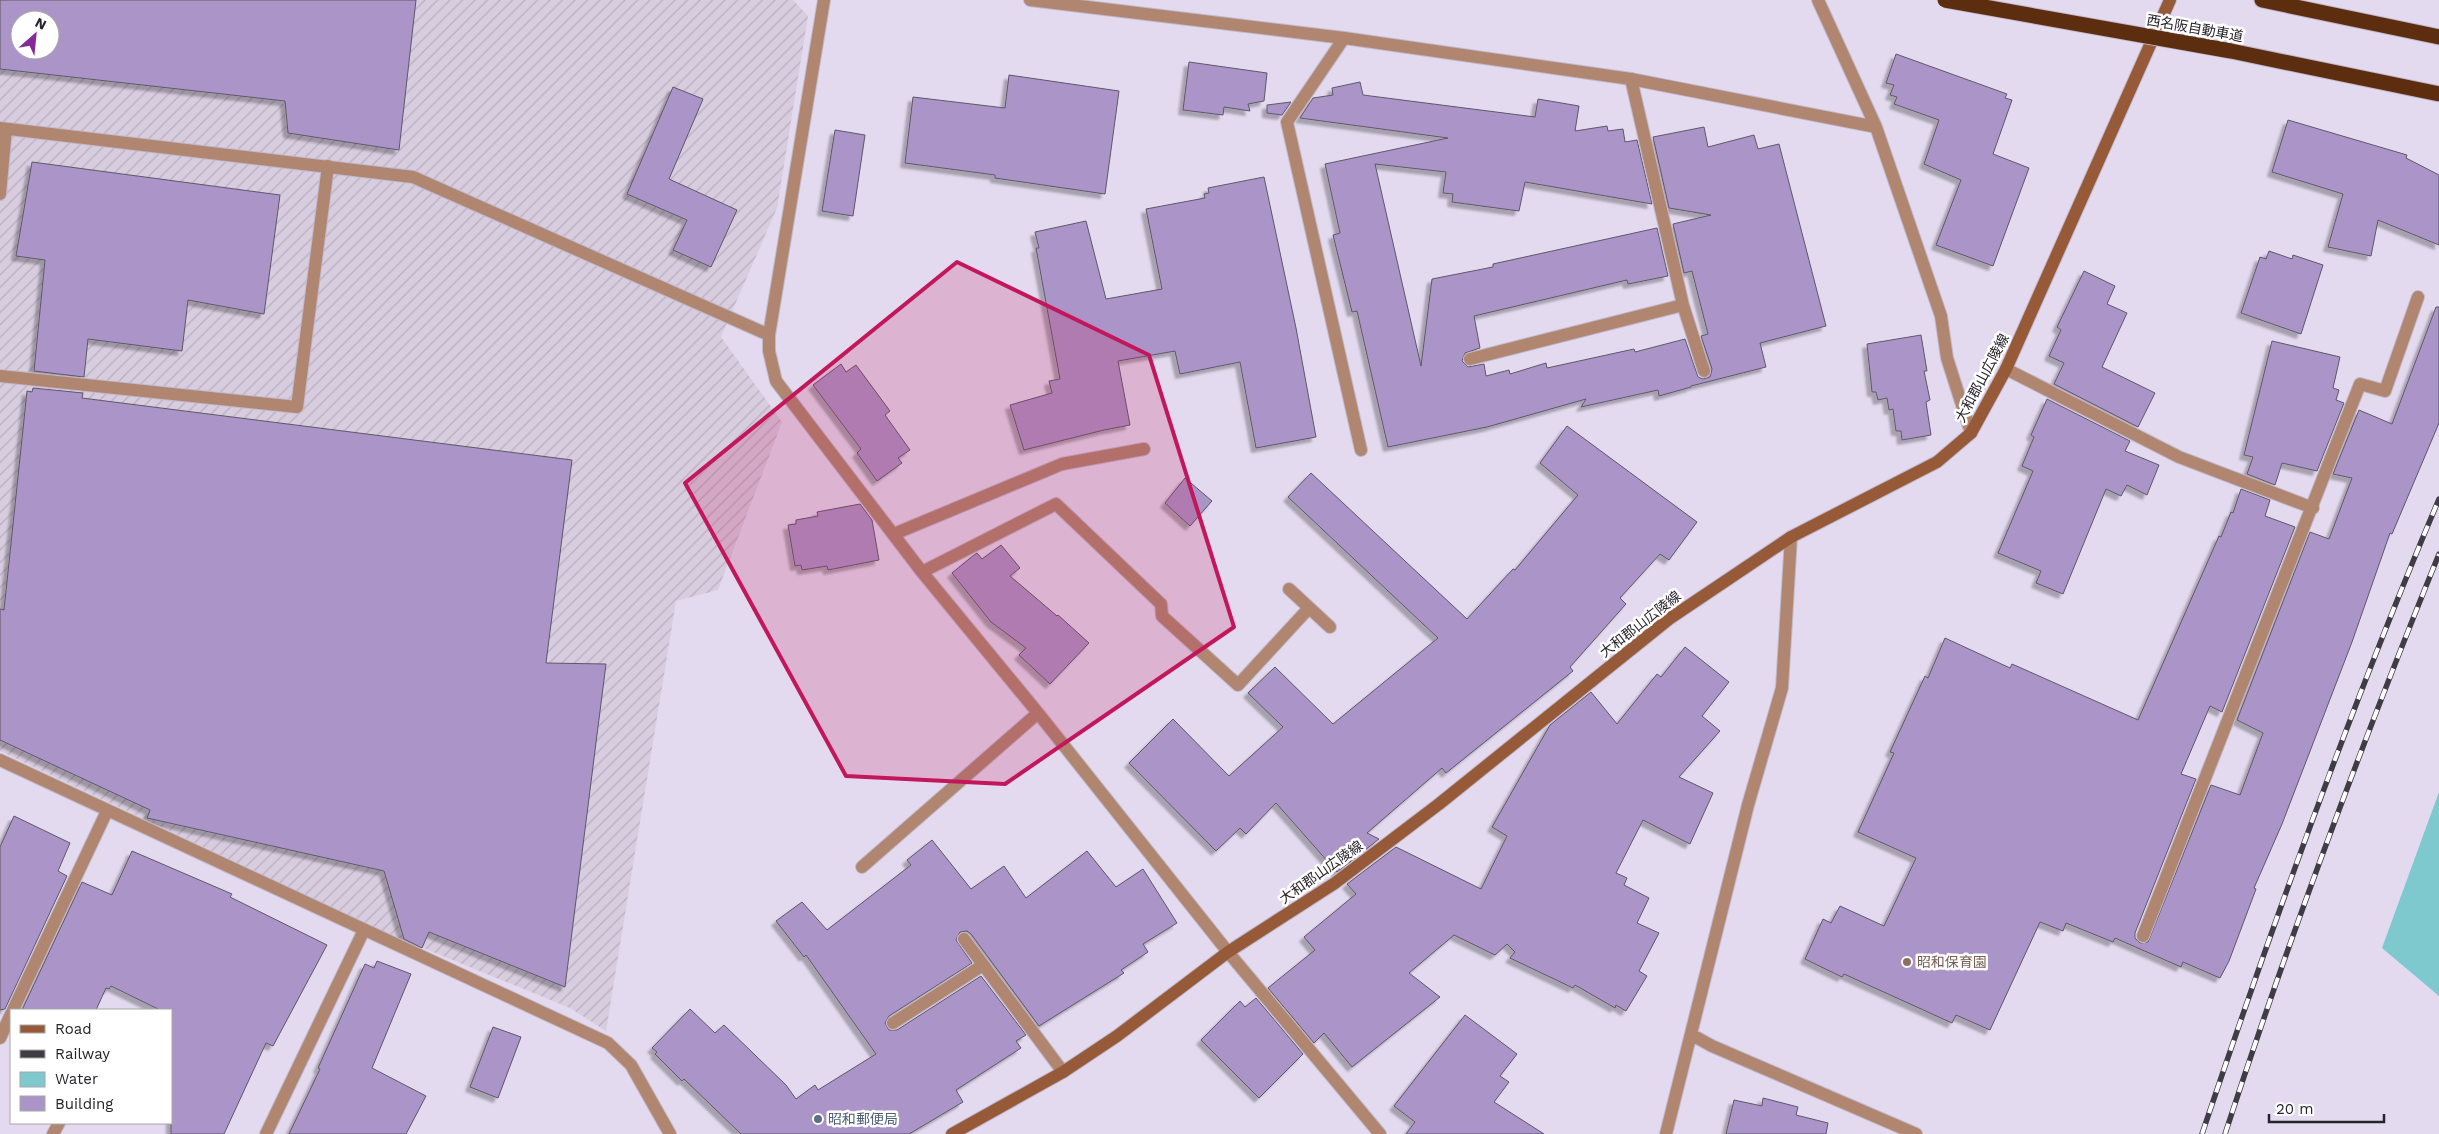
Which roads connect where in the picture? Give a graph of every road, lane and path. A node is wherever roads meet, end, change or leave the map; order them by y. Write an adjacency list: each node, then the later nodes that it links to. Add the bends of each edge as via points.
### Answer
1 (824, 0): 17 (street)
2 (1030, 0): 8 (street)
3 (1818, 0): 11 (street)
4 (1945, 0): 10 (highway, 西名阪自動車道, bridge, via 2231,51)
5 (2170, 0): 19 (main road, 大和郡山広陵線)
6 (2262, 0): 7 (highway)
7 (2439, 36)
8 (1344, 38): 9 (street); 24 (street, via 1287,122)
9 (1631, 79): 11 (street); 16 (street)
10 (2439, 94)
11 (1876, 127): 22 (street, via 1941,316 1947,358)
12 (3, 128): 13 (street); 14 (street)
13 (328, 166): 17 (street, via 413,177); 21 (street, via 297,407)
14 (0, 194)
15 (2418, 297): 25 (street, via 2384,391 2360,384)
16 (1683, 306): 18 (street); 20 (street)
17 (769, 335): 26 (street, via 776,380)
18 (1470, 360)
19 (2006, 369): 22 (main road, 大和郡山広陵線); 25 (street, via 2179,457)
20 (1704, 371)
21 (0, 376)
22 (1971, 433): 27 (main road, 大和郡山広陵線, via 1936,462)
23 (1144, 449): 26 (street, via 1062,464)
24 (1360, 450)
25 (2313, 508): 37 (street)
26 (894, 534): 28 (street)
27 (1791, 537): 39 (main road, 大和郡山広陵線, via 1669,619 1440,804 1335,883); 44 (street, via 1782,688 1748,805)
28 (922, 572): 30 (street, via 1056,504 1161,604 1162,616 1238,685); 32 (street)
29 (1289, 589): 30 (street)
30 (1309, 608): 31 (street)
31 (1330, 627)
32 (1038, 713): 35 (street); 39 (street)
33 (0, 760): 34 (street)
34 (107, 811): 36 (street); 41 (street)
35 (862, 867)
36 (364, 930): 47 (street); 48 (street, via 608,1043 631,1065)
37 (2143, 936)
38 (964, 939): 40 (street)
39 (1228, 952): 46 (main road, 大和郡山広陵線, via 1117,1036); 50 (street)
40 (983, 965): 43 (street); 46 (street)
41 (13, 1009)
42 (10, 1016): 45 (street)
43 (893, 1023)
44 (1692, 1035): 51 (street); 52 (street)
45 (0, 1038)
46 (1063, 1072): 49 (main road, 大和郡山広陵線)
47 (266, 1134)
48 (670, 1134)
49 (952, 1134)
50 (1380, 1134)
51 (1666, 1134)
52 (1916, 1134)

